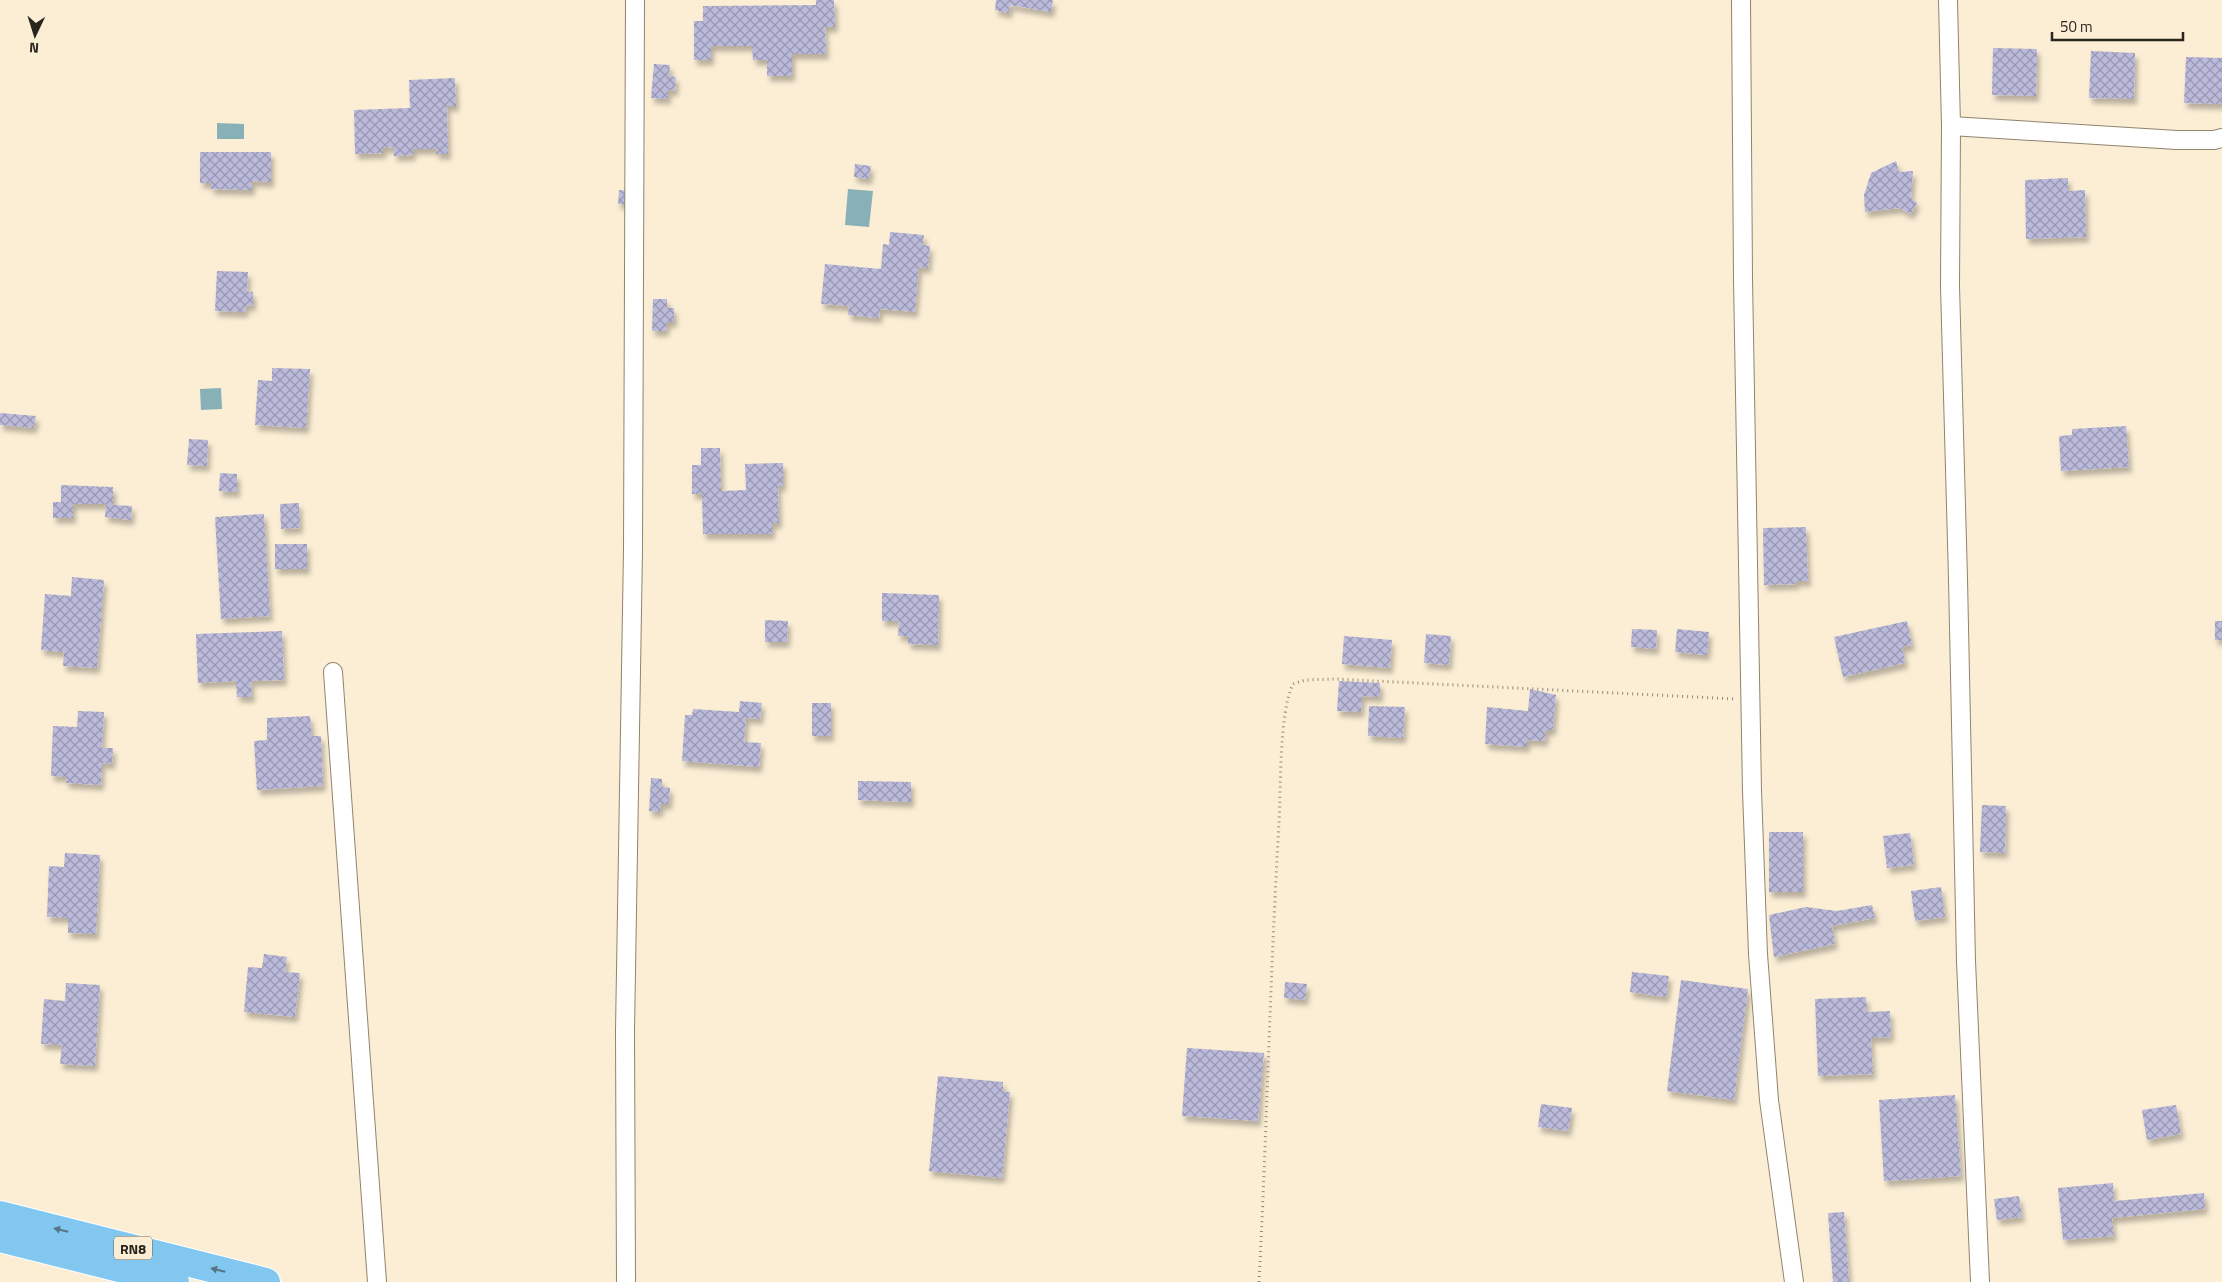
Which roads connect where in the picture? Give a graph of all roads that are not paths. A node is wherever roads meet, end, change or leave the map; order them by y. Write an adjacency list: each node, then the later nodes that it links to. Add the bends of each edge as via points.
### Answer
1 (635, 0): 12 (street, via 633,550 624,1031)
2 (1741, 0): 13 (street, via 1752,800 1763,1037)
3 (1948, 0): 4 (street)
4 (1951, 126): 5 (street, via 2168,139); 14 (street, via 1950,286 1966,961)
5 (2222, 138)
6 (333, 672): 11 (street)
7 (0, 1215): 10 (highway, RN8, one-way to 7)
8 (0, 1238): 9 (highway, RN8)
9 (175, 1282)
10 (266, 1282)
11 (378, 1282)
12 (626, 1282)
13 (1794, 1282)
14 (1980, 1282)

